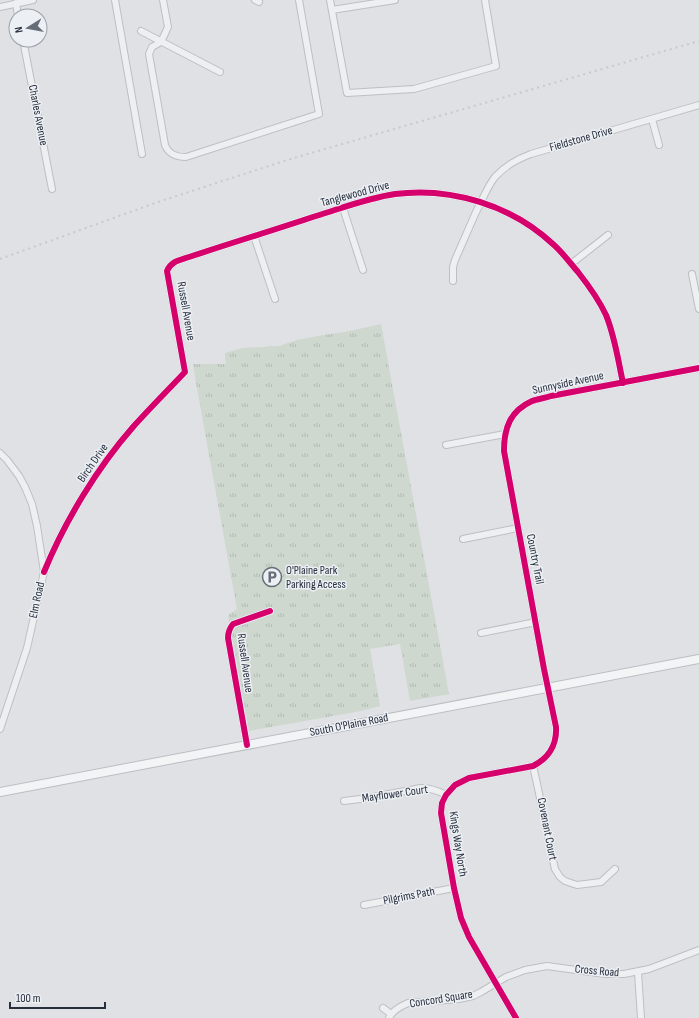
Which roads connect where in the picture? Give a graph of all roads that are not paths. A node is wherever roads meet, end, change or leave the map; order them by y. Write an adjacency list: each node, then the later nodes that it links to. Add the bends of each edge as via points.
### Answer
1 (33, 0): 8 (street)
2 (115, 0): 19 (street)
3 (163, 0): 13 (street, via 168,27)
4 (299, 0): 13 (street, via 320,114 186,157 174,156 165,145 149,54 152,47)
5 (330, 0): 11 (street)
6 (394, 0): 11 (street)
7 (485, 0): 11 (street, via 496,66 414,89 347,93)
8 (16, 4): 9 (street); 10 (street)
9 (0, 7)
10 (17, 8)
11 (332, 10)
12 (141, 31): 13 (street)
13 (161, 42): 15 (street)
14 (25, 48): 20 (street, Charles Avenue)
15 (220, 72)
16 (699, 105): 17 (street, Fieldstone Drive)
17 (652, 119): 18 (street); 21 (street, Fieldstone Drive, via 522,157 507,166 496,177)
18 (659, 144)
19 (142, 154)
20 (52, 189)
21 (481, 202): 22 (street, Tanglewood Drive, via 449,194 410,193 377,198); 26 (street, Tanglewood Drive, via 531,226 553,244); 29 (street, Fieldstone Drive, via 455,260)
22 (343, 208): 24 (street, Tanglewood Drive); 27 (street)
23 (608, 235): 26 (street)
24 (254, 236): 25 (street, Tanglewood Drive); 30 (street)
25 (189, 257): 33 (street, Russell Avenue, via 173,263 168,271 185,372)
26 (571, 264): 34 (street, Tanglewood Drive, via 606,316)
27 (363, 270)
28 (692, 274): 31 (street)
29 (453, 281)
30 (275, 300)
31 (699, 309)
32 (699, 368): 34 (street, Sunnyside Avenue)
33 (178, 379): 40 (street, Birch Drive, via 133,428 98,473 68,521)
34 (623, 383): 35 (street, Sunnyside Avenue, via 534,401 517,411 511,418)
35 (505, 434): 36 (street); 38 (street, Country Trail, via 504,451)
36 (446, 445)
37 (0, 453): 40 (street, Elm Road, via 19,476 32,504)
38 (518, 528): 39 (street); 42 (street, Country Trail)
39 (463, 539)
40 (44, 572): 46 (street, Elm Road, via 27,648)
41 (270, 611): 47 (street, Russell Avenue, via 233,624 228,632)
42 (536, 622): 43 (street); 45 (street, Country Trail)
43 (481, 633)
44 (699, 659): 45 (main road, South O'Plaine Road)
45 (548, 687): 47 (main road, South O'Plaine Road); 48 (street, Kings Way North, via 556,727 554,745 546,758)
46 (0, 729)
47 (247, 745): 49 (main road, South O'Plaine Road)
48 (533, 766): 50 (street, Kings Way North, via 469,778 455,785); 52 (street, Covenant Court, via 556,872 565,880 577,885 601,882)
49 (0, 792)
50 (446, 795): 51 (street, Mayflower Court, via 435,789 421,788); 53 (street, Kings Way North, via 442,803 441,818)
51 (344, 801)
52 (615, 869)
53 (454, 888): 54 (street, Pilgrims Path); 57 (street, Kings Way North, via 461,918 469,937)
54 (364, 904)
55 (699, 950): 56 (street, Cross Road)
56 (638, 972): 57 (street, Cross Road, via 605,974 547,966 518,972); 61 (street)
57 (496, 984): 59 (street, Concord Square, via 473,996 408,1003); 60 (street, Kings Way North)
58 (383, 1008): 59 (street)
59 (390, 1016)
60 (516, 1018)
61 (641, 1018)

